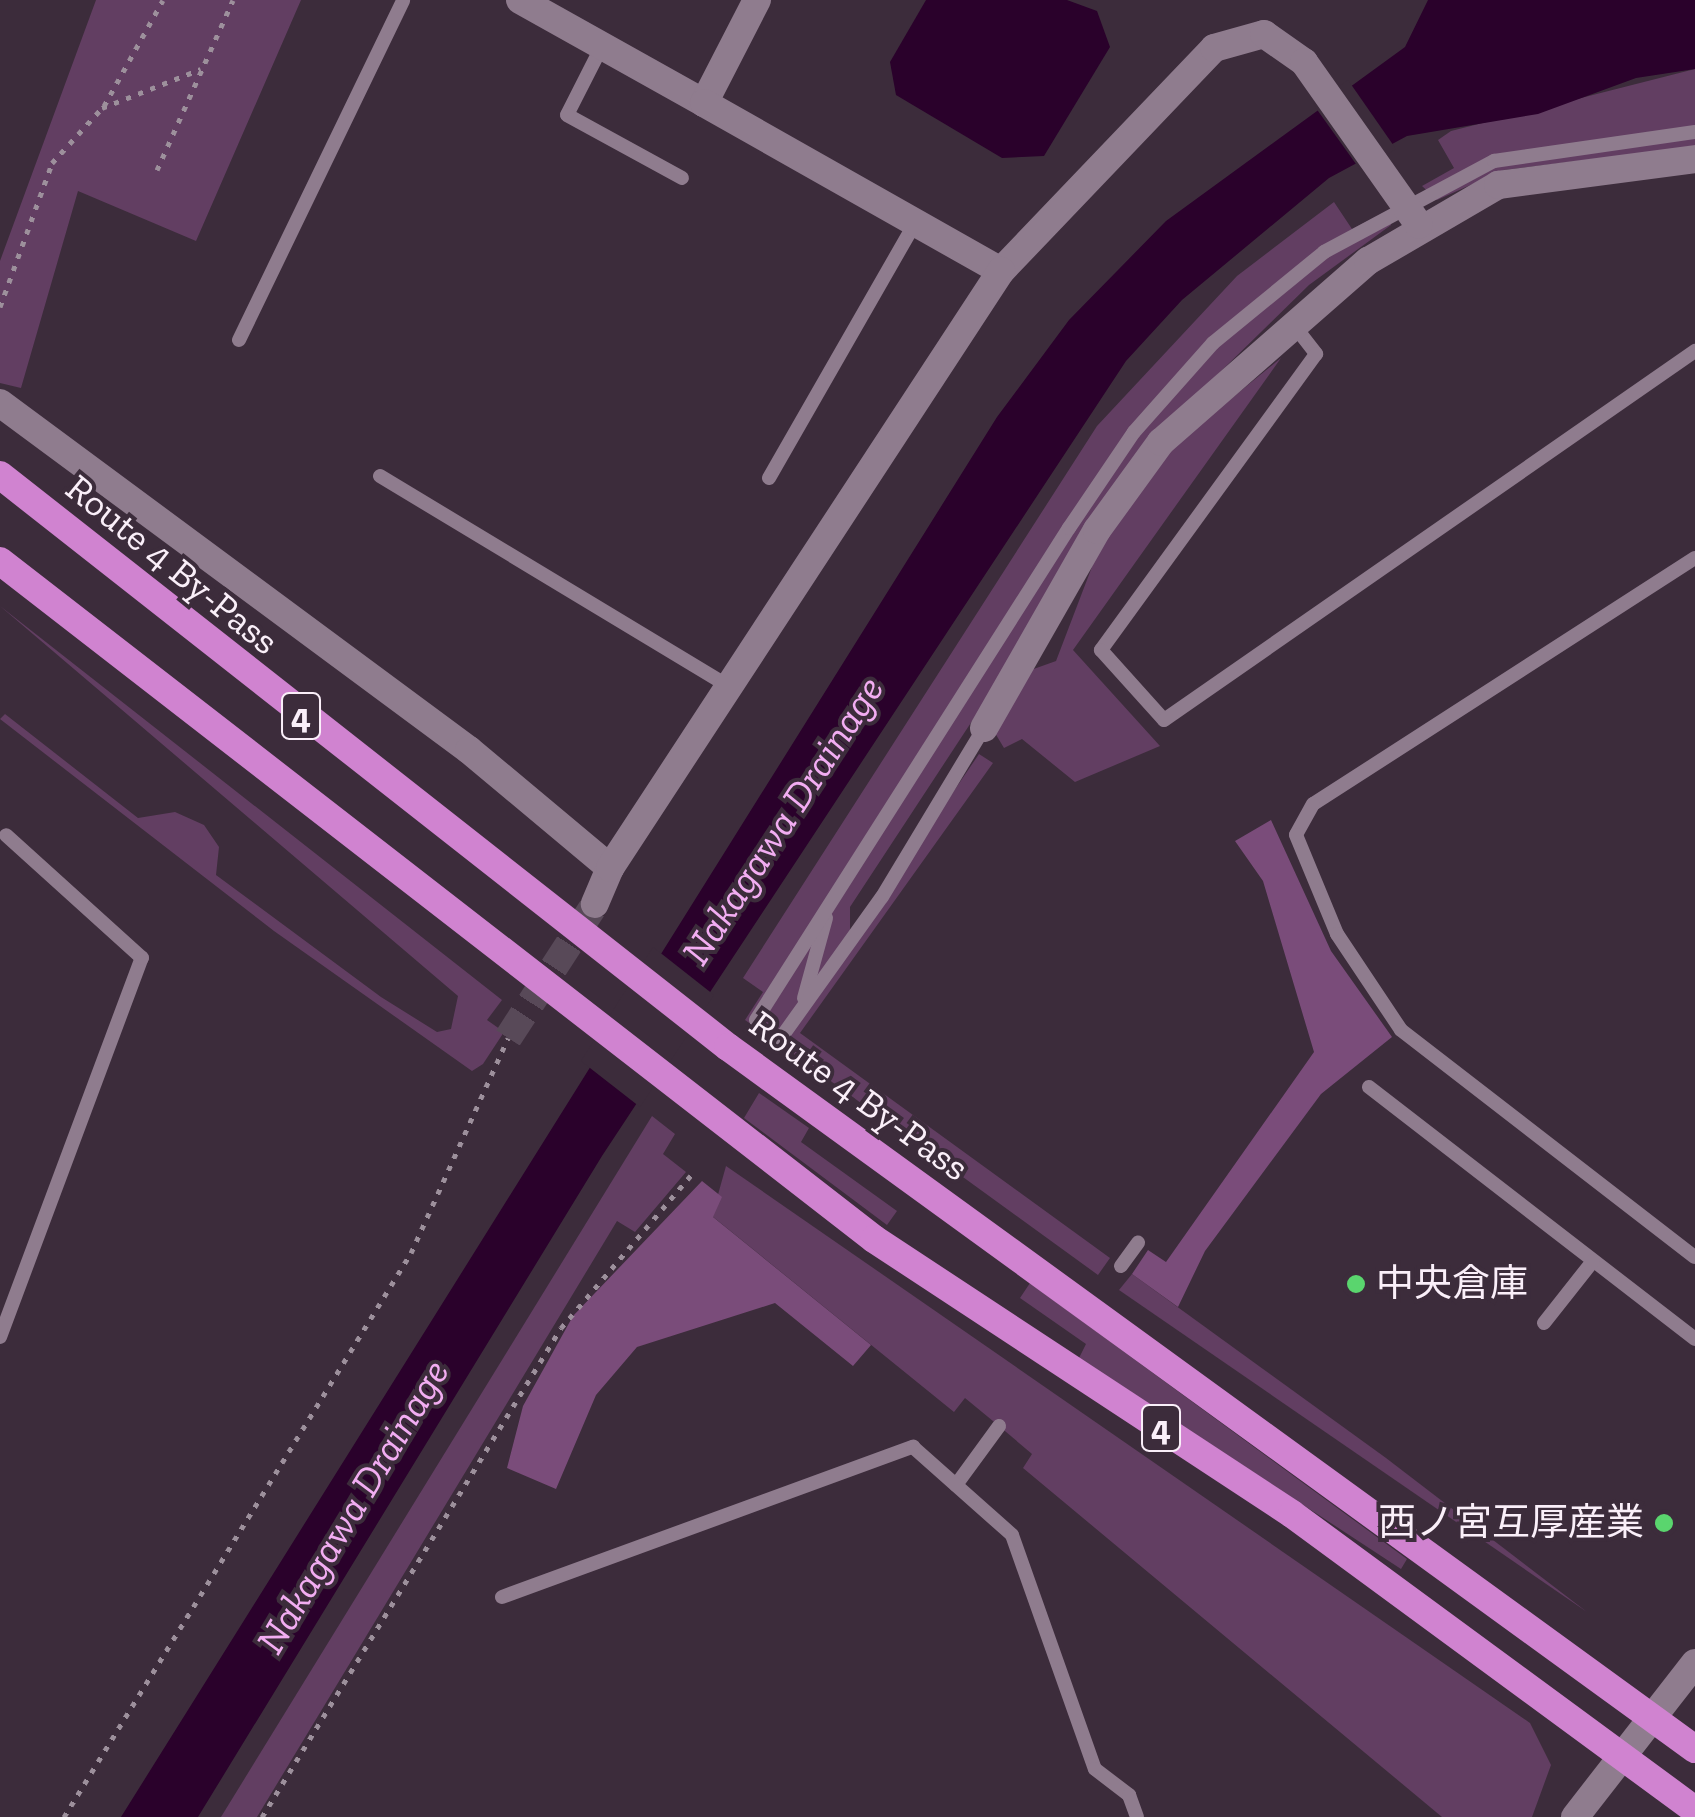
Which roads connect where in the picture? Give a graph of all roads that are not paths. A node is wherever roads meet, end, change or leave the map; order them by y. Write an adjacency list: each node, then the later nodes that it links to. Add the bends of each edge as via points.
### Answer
1 (403, 0): 13 (lane)
2 (520, 0): 4 (street)
3 (756, 0): 5 (street)
4 (602, 46): 5 (street); 8 (lane, via 567,115)
5 (704, 103): 10 (street)
6 (1695, 132): 9 (lane, via 1494,161)
7 (1695, 160): 9 (street, via 1552,171)
8 (682, 178)
9 (1410, 211): 11 (street, via 1304,62 1264,34 1214,48); 12 (street); 25 (lane, via 1277,284 1180,378 1069,528)
10 (913, 226): 11 (street); 18 (lane)
11 (1001, 271): 21 (street)
12 (1296, 328): 14 (lane, via 1316,354 1102,650 1164,720); 22 (street, via 1161,442 1098,530)
13 (240, 340)
14 (1695, 351)
15 (0, 403): 24 (street, via 303,622)
16 (0, 475): 42 (highway, Route 4 By-Pass / 4, via 728,1047)
17 (380, 476): 21 (lane)
18 (769, 478)
19 (1695, 558): 32 (lane, via 1313,804 1296,835 1337,934 1401,1030)
20 (0, 561): 44 (highway, 4, via 874,1239 1292,1514)
21 (732, 689): 24 (street)
22 (984, 728): 27 (lane, via 882,897)
23 (6, 835): 36 (lane, via 142,958)
24 (610, 868): 26 (street)
25 (830, 902): 27 (lane); 28 (lane)
26 (594, 904)
27 (802, 1008): 29 (lane)
28 (756, 1020)
29 (778, 1042)
30 (1368, 1087): 33 (lane)
31 (1138, 1243): 34 (lane)
32 (1695, 1257)
33 (1593, 1260): 35 (lane); 37 (lane)
34 (1121, 1266)
35 (1544, 1323)
36 (0, 1338)
37 (1695, 1340)
38 (1000, 1426): 39 (lane)
39 (956, 1485): 40 (lane, via 912,1448); 46 (lane, via 1012,1535 1095,1769 1128,1795)
40 (502, 1597)
41 (1695, 1663): 42 (street)
42 (1657, 1719): 43 (highway, Route 4 By-Pass / 4); 44 (street)
43 (1695, 1749)
44 (1627, 1757): 45 (highway, 4); 47 (street)
45 (1695, 1810)
46 (1137, 1817)
47 (1575, 1817)

